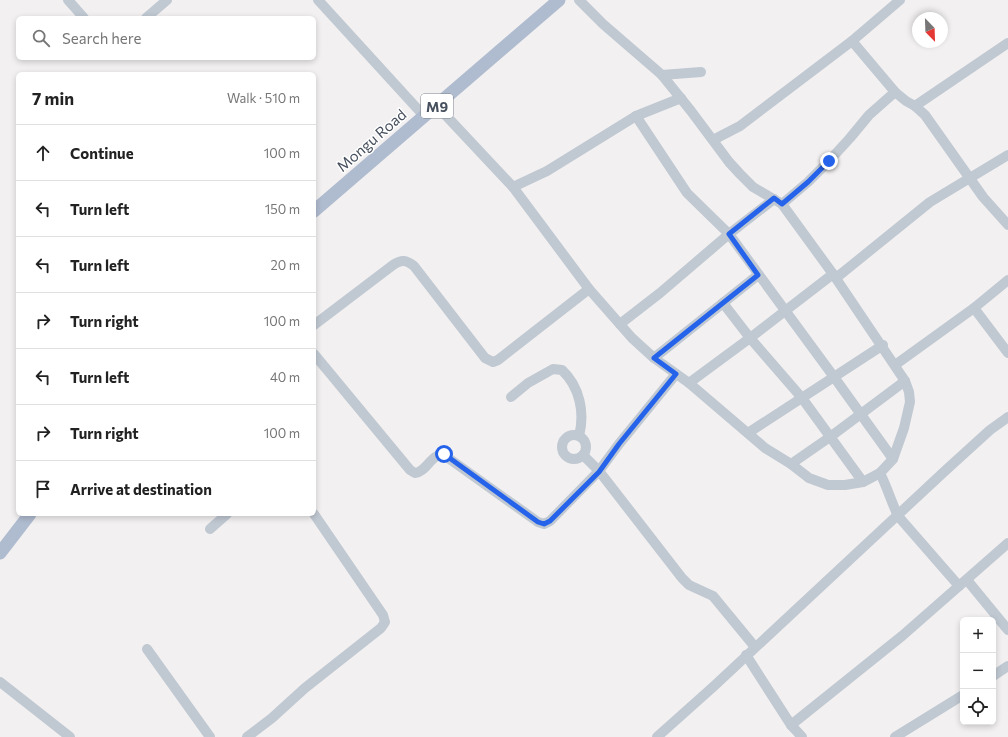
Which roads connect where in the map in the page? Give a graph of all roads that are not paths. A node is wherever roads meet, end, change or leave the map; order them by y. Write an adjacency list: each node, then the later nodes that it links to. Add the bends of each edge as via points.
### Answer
1 (68, 0): 7 (street)
2 (168, 0): 8 (street)
3 (318, 0): 17 (street)
4 (579, 0): 12 (street)
5 (900, 0): 9 (street)
6 (553, 2): 15 (main road, Mongu Road / M9)
7 (82, 16)
8 (148, 16)
9 (852, 42): 13 (street); 19 (street, via 740,126)
10 (1008, 43): 16 (street)
11 (700, 72): 12 (street)
12 (662, 75): 14 (street)
13 (895, 92): 16 (street); 24 (street, via 869,115 808,182)
14 (681, 98): 18 (street); 19 (street)
15 (437, 106): 17 (main road, Mongu Road / M9); 22 (street)
16 (915, 106): 21 (street, via 932,124)
17 (424, 116): 25 (main road, Mongu Road / M9)
18 (636, 116): 22 (street, via 547,171); 27 (street, via 687,193)
19 (713, 140): 23 (street, via 729,162 753,187)
20 (1008, 155): 21 (street)
21 (970, 178): 26 (street); 29 (street, via 924,206)
22 (513, 187): 31 (street)
23 (774, 198): 24 (street); 27 (street)
24 (782, 204): 29 (street)
25 (316, 209)
26 (1008, 225)
27 (729, 234): 28 (street); 36 (street)
28 (758, 275): 32 (street); 34 (street)
29 (834, 276): 34 (street); 38 (street)
30 (1008, 280): 33 (street)
31 (589, 289): 35 (street, via 493,362 486,358 407,260 399,261); 36 (street)
32 (723, 302): 37 (street); 41 (street)
33 (974, 308): 39 (street); 42 (street)
34 (786, 310): 37 (street); 44 (street)
35 (316, 324)
36 (620, 324): 41 (street)
37 (750, 338): 46 (street); 48 (street)
38 (883, 346): 42 (street); 44 (street)
39 (1008, 354)
40 (316, 356): 57 (street, via 415,473 420,473 436,456 444,454 544,524)
41 (654, 358): 43 (street)
42 (895, 365): 45 (street)
43 (676, 374): 46 (street); 57 (street)
44 (834, 377): 48 (street); 49 (street)
45 (905, 381): 49 (street); 55 (street, via 910,402 904,428)
46 (689, 383): 51 (street)
47 (511, 397): 52 (street, via 528,383 553,369 562,370 574,385 582,411)
48 (802, 398): 51 (street); 53 (street)
49 (861, 414): 53 (street); 55 (street)
50 (1008, 418): 63 (street, via 985,435)
51 (748, 433): 56 (street, via 765,448)
52 (579, 436): 54 (street, via 586,445); 54 (street, via 570,436 562,442 562,452 569,459)
53 (830, 437): 56 (street); 59 (street)
54 (583, 455): 57 (street)
55 (892, 459): 58 (street)
56 (791, 464): 59 (street, via 809,478 828,485)
57 (599, 472): 69 (street, via 682,578 689,585 713,596)
58 (880, 473): 59 (street); 63 (street)
59 (863, 482)
60 (28, 516): 66 (main road)
61 (225, 516): 64 (street)
62 (315, 516): 79 (street, via 383,615 385,622 381,628)
63 (898, 516): 67 (street); 69 (street)
64 (210, 529)
65 (1008, 543): 67 (street)
66 (2, 546)
67 (963, 583): 68 (street); 76 (street, via 902,636)
68 (1008, 630)
69 (755, 647): 71 (street)
70 (147, 649): 78 (street)
71 (746, 656): 76 (street); 80 (street)
72 (1008, 666): 73 (street)
73 (996, 674)
74 (0, 682): 77 (street)
75 (960, 697): 82 (street)
76 (791, 725): 81 (street)
77 (70, 737)
78 (210, 737)
79 (247, 737)
80 (657, 737)
81 (802, 737)
82 (895, 737)

